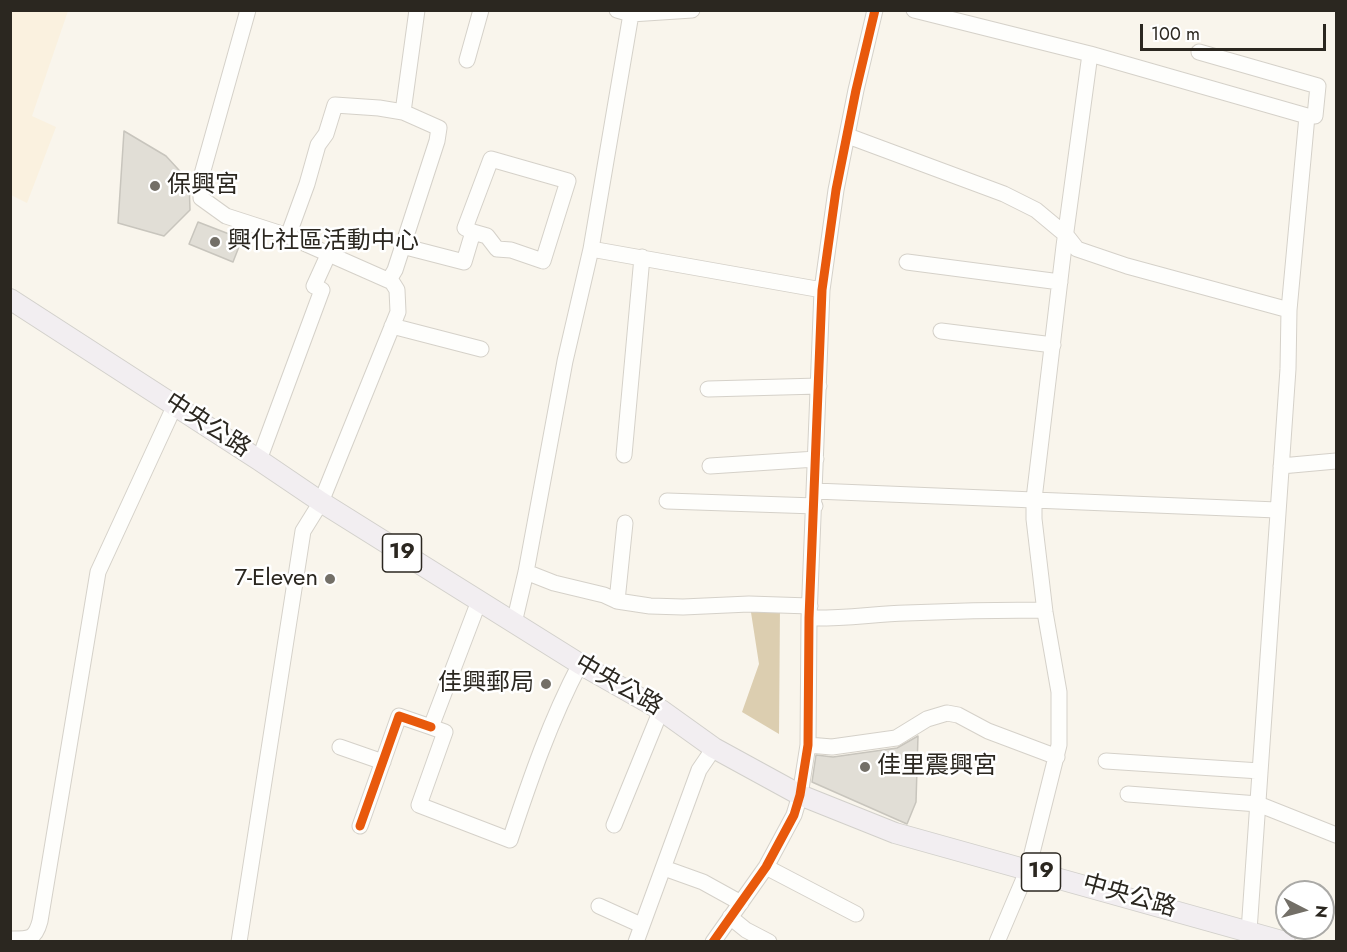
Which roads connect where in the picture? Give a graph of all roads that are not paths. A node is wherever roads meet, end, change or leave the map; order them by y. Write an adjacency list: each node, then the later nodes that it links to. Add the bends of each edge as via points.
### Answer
1 (248, 10): 16 (street, via 202,174 201,198 226,216)
2 (417, 10): 11 (street)
3 (481, 10): 10 (street)
4 (692, 10): 7 (street)
5 (875, 10): 13 (street)
6 (914, 10): 9 (street)
7 (624, 12): 18 (street)
8 (1199, 52): 12 (street, via 1318,86 1316,116)
9 (1090, 54): 12 (street); 15 (street)
10 (467, 60)
11 (403, 112): 16 (street, via 335,105); 17 (street, via 439,128)
12 (1307, 116): 26 (street)
13 (848, 136): 15 (street, via 1004,194 1036,210); 24 (street)
14 (473, 232): 14 (street, via 487,236 497,249 543,261 568,181 491,159 465,228); 17 (street, via 464,262)
15 (1066, 235): 23 (street); 26 (street, via 1077,249 1127,266)
16 (288, 236): 19 (street)
17 (402, 246): 22 (street)
18 (591, 249): 20 (street); 46 (street, via 565,361)
19 (329, 253): 22 (street); 36 (street, via 314,286 322,290)
20 (642, 257): 24 (street); 34 (street)
21 (907, 262): 23 (street)
22 (389, 280): 27 (street, via 397,290 398,312)
23 (1060, 282): 29 (street)
24 (822, 290): 31 (street)
25 (10, 299): 33 (main road, 中央公路 / 19)
26 (1289, 310): 39 (street)
27 (392, 326): 30 (street); 43 (street)
28 (941, 331): 29 (street)
29 (1053, 345): 41 (street)
30 (481, 349)
31 (819, 386): 32 (street); 35 (street)
32 (708, 388)
33 (175, 405): 36 (main road, 中央公路 / 19); 77 (street, via 98,572 38,931 25,939)
34 (624, 455)
35 (816, 459): 38 (street); 40 (street)
36 (259, 460): 43 (main road, 中央公路 / 19)
37 (1336, 461): 39 (street)
38 (710, 466)
39 (1281, 466): 44 (street)
40 (815, 498): 41 (street); 42 (street); 49 (street)
41 (1034, 500): 44 (street); 50 (street)
42 (666, 501)
43 (321, 502): 47 (main road, 中央公路 / 19); 78 (street, via 303,531)
44 (1277, 510): 61 (street)
45 (626, 523): 48 (street)
46 (526, 572): 48 (street); 51 (street)
47 (479, 601): 51 (main road, 中央公路 / 19); 54 (street)
48 (617, 601): 49 (street, via 683,608 749,604)
49 (810, 612): 50 (street, via 836,619 993,610); 55 (street)
50 (1045, 612): 58 (street, via 1059,692)
51 (514, 623): 52 (main road, 中央公路 / 19)
52 (580, 664): 53 (main road, 中央公路 / 19); 54 (street, via 535,764 510,840 419,805 445,732)
53 (661, 710): 57 (main road, 中央公路 / 19); 65 (street)
54 (431, 727): 60 (street, via 399,716)
55 (808, 745): 58 (street, via 832,747 896,738 927,719 947,713); 63 (street)
56 (340, 747): 60 (street)
57 (714, 748): 63 (main road, 中央公路 / 19); 69 (street, via 699,770)
58 (1057, 757): 70 (street)
59 (1106, 761): 61 (street)
60 (383, 762): 66 (street)
61 (1260, 771): 64 (street)
62 (1128, 794): 64 (street)
63 (800, 795): 68 (street, via 794,815); 70 (main road, 中央公路 / 19, via 895,832)
64 (1258, 804): 67 (street); 76 (street)
65 (615, 825)
66 (360, 826)
67 (1336, 835)
68 (766, 867): 71 (street); 73 (street)
69 (664, 868): 71 (street, via 704,882); 75 (street)
70 (1028, 868): 76 (main road, 中央公路 / 19); 82 (street)
71 (741, 903): 74 (street)
72 (599, 906): 75 (street)
73 (856, 914)
74 (730, 917): 80 (street); 81 (street)
75 (641, 925): 79 (street)
76 (1250, 931): 83 (main road, 中央公路 / 19)
77 (10, 939)
78 (240, 942)
79 (636, 942)
80 (713, 942)
81 (769, 942)
82 (997, 942)
83 (1285, 942)

